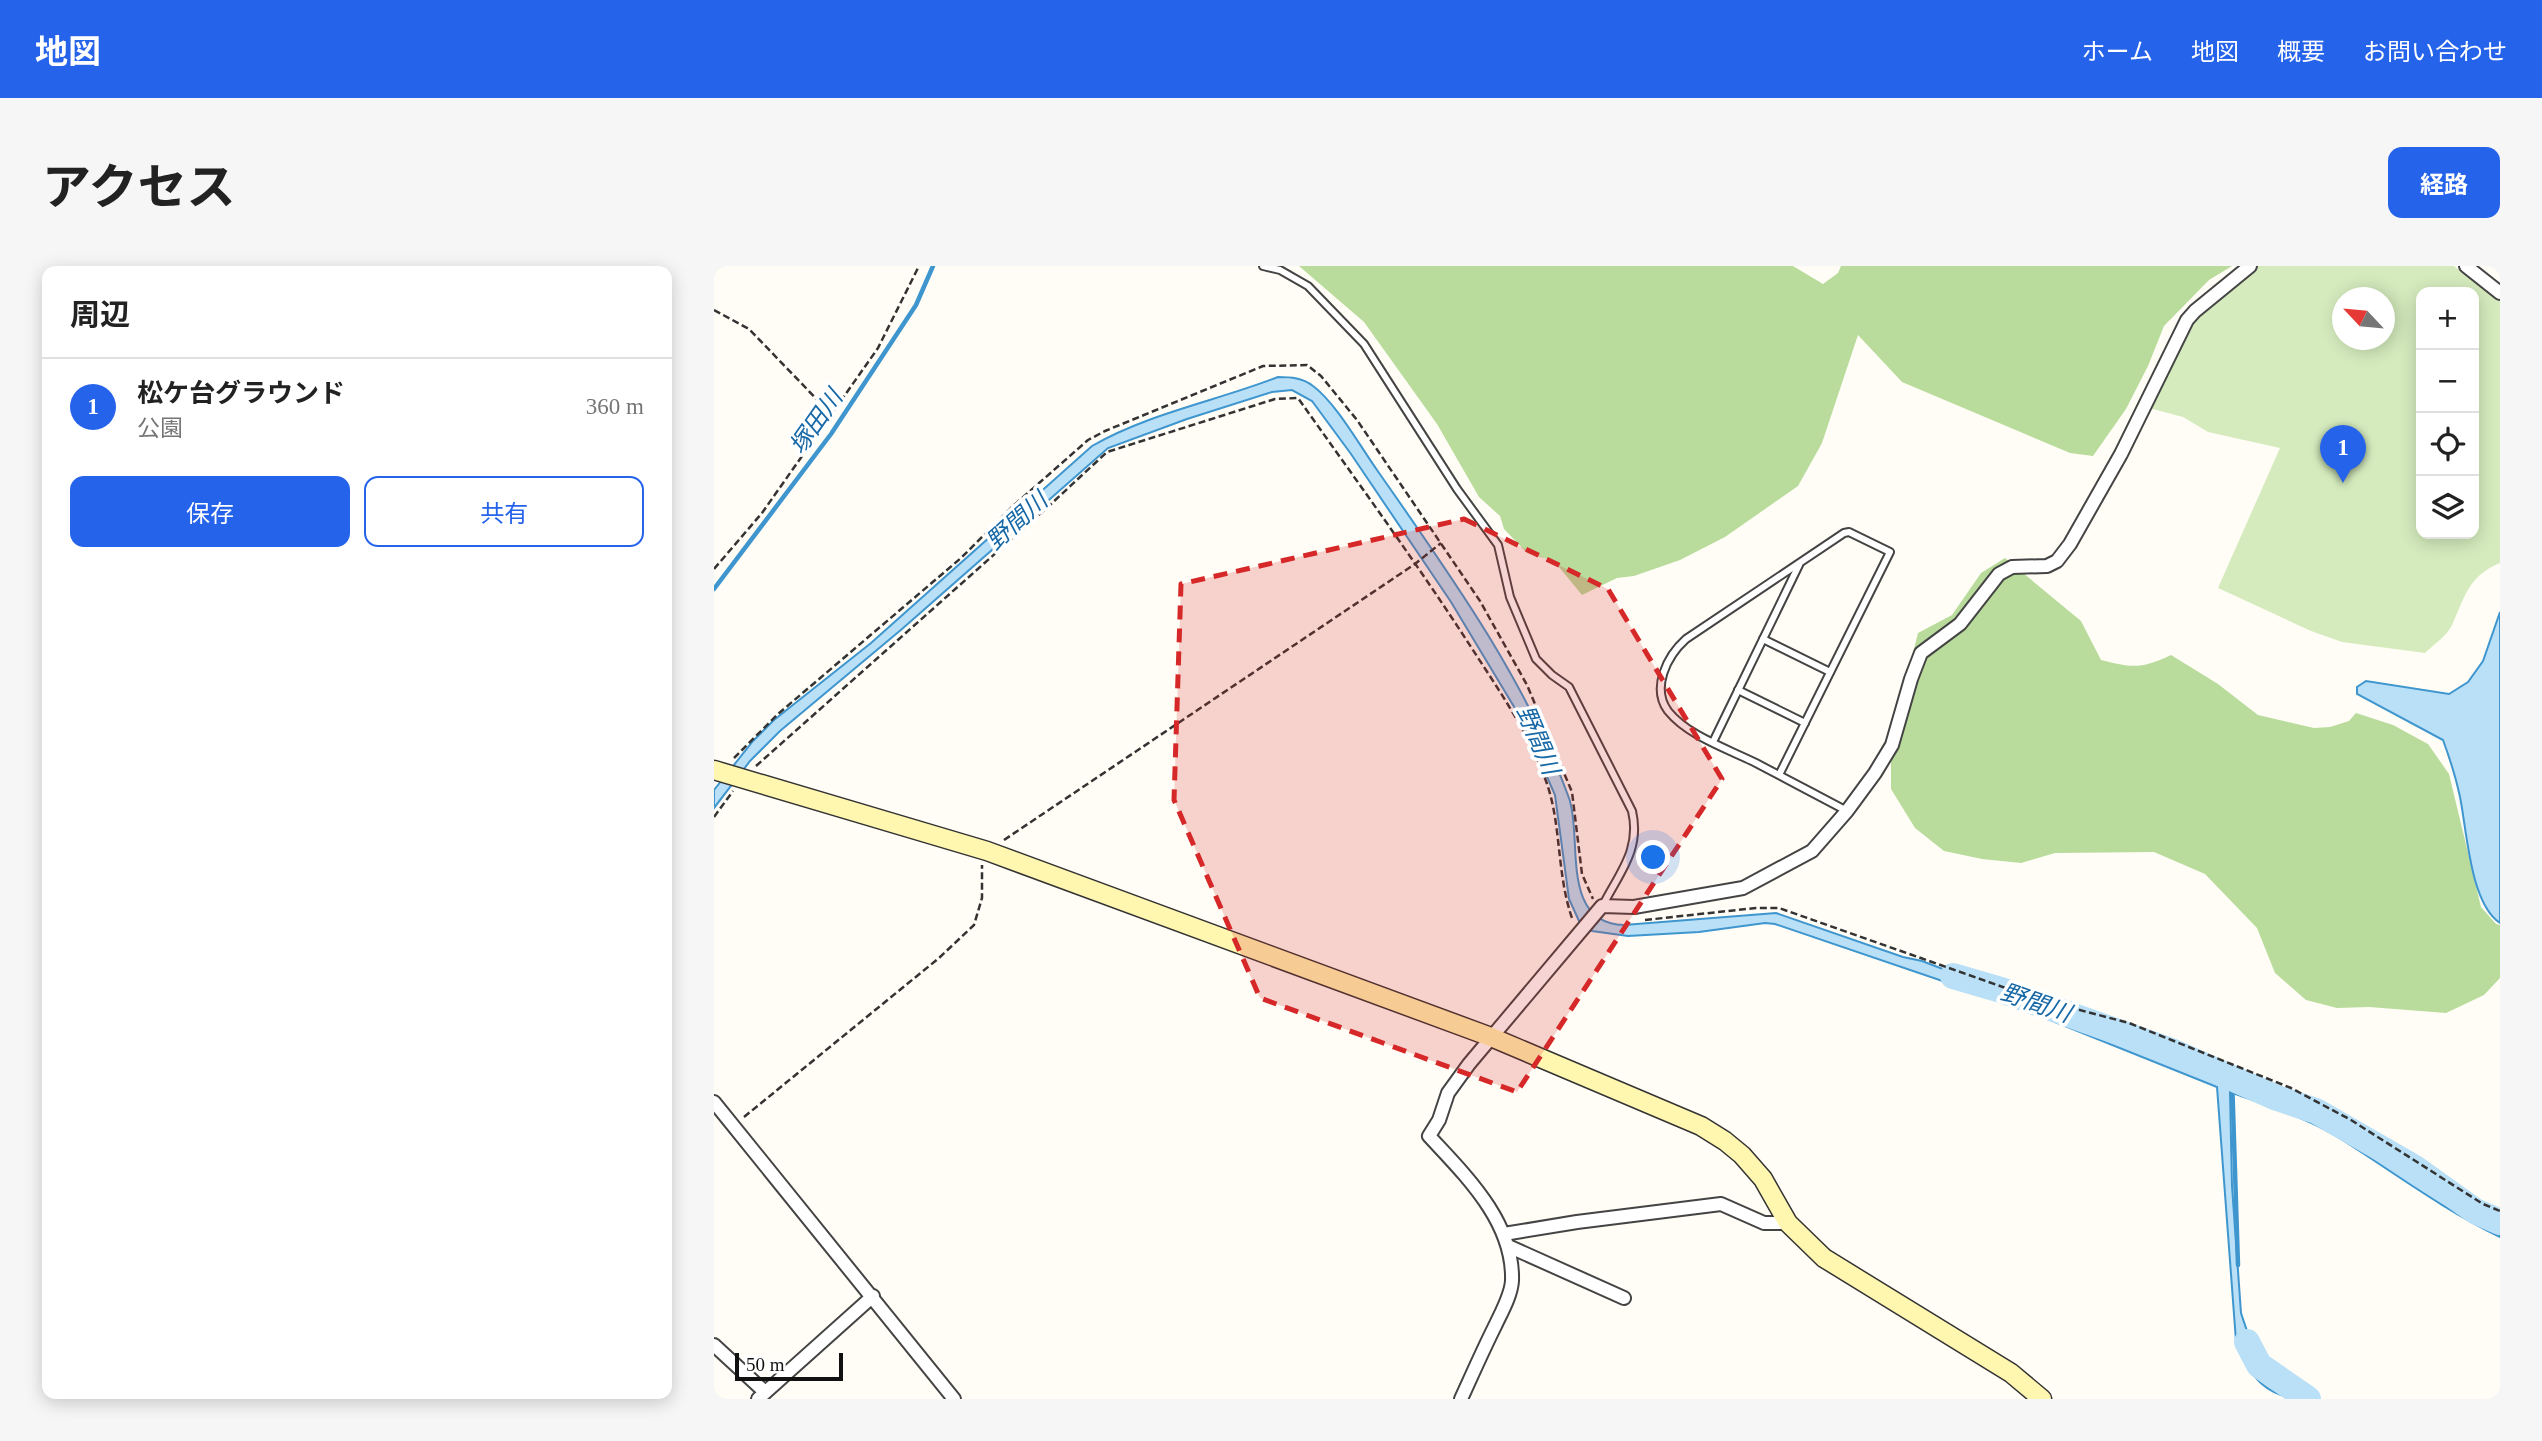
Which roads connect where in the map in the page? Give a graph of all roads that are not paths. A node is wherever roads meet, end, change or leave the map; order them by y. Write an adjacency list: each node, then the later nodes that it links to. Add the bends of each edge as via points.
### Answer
1 (1263, 266): 14 (lane, via 1308,286 1364,344 1498,545 1510,597 1536,659 1569,687 1632,811 1637,830 1632,849)
2 (2250, 266): 13 (street, via 2187,320 2099,494 2057,561 2047,566 2012,567 1999,574 1960,624 1921,653 1892,745)
3 (2466, 266): 4 (street)
4 (2500, 293)
5 (1799, 563): 6 (lane); 7 (lane, via 1849,532 1890,552); 10 (lane, via 1686,639 1664,670 1660,690 1670,713)
6 (1763, 639): 7 (lane); 8 (lane)
7 (1830, 672): 9 (lane)
8 (1738, 690): 9 (lane); 10 (lane)
9 (1805, 723): 12 (lane)
10 (1713, 742): 12 (lane)
11 (717, 771): 15 (street, via 987,851)
12 (1779, 775): 13 (lane)
13 (1847, 811): 14 (street, via 1812,851 1743,888 1634,907)
14 (1602, 906): 15 (street)
15 (1491, 1037): 17 (street, via 1702,1126 1742,1155); 18 (street, via 1448,1093 1429,1136 1467,1177)
16 (714, 1102): 19 (street)
17 (1788, 1223): 18 (street, via 1764,1223 1721,1204 1577,1222); 25 (street, via 1824,1258 2011,1373)
18 (1506, 1240): 20 (street); 24 (street, via 1512,1283)
19 (873, 1296): 22 (street); 23 (street)
20 (1624, 1298)
21 (714, 1345): 22 (street)
22 (762, 1396)
23 (954, 1399)
24 (1461, 1399)
25 (2042, 1399)

